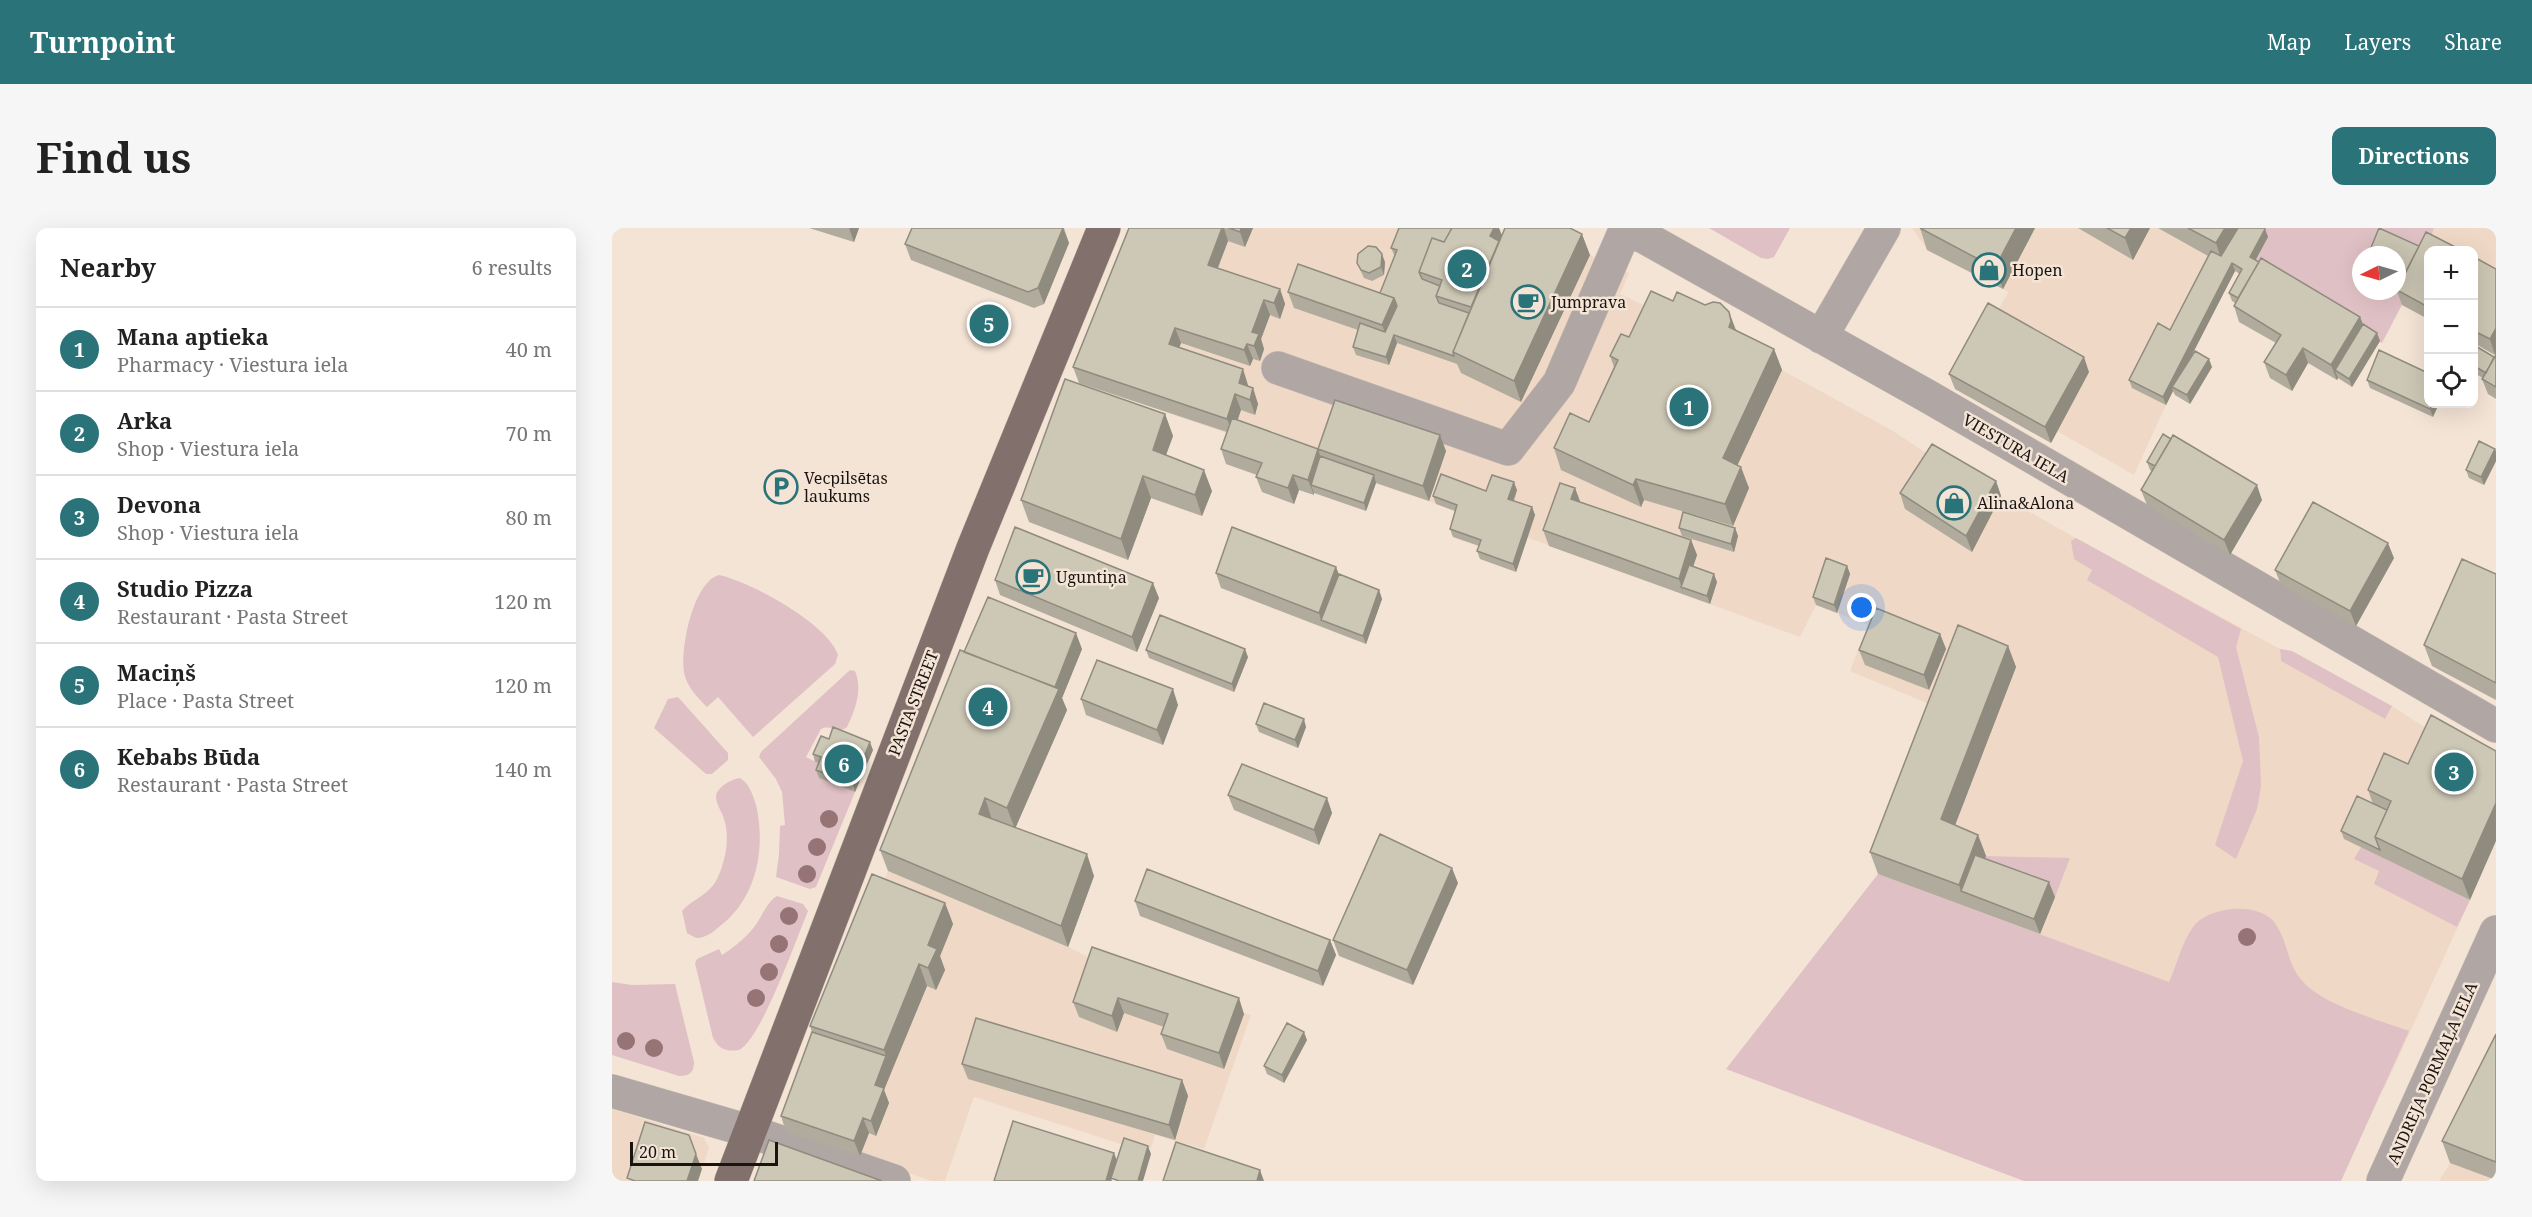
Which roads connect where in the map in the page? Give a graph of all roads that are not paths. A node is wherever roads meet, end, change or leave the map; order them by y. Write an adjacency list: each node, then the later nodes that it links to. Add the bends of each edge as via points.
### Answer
1 (1104, 228): 9 (main road, PASTA STREET, via 973,548)
2 (1627, 228): 4 (street, VIESTURA IELA); 5 (street, via 1559,382 1508,449)
3 (1884, 228): 4 (street)
4 (1821, 337): 6 (street, VIESTURA IELA)
5 (1278, 368)
6 (2496, 726)
7 (2496, 932): 12 (street, ANDREJA PORMAĻA IELA)
8 (612, 1091): 9 (street)
9 (749, 1131): 10 (main road, PASTA STREET); 11 (street)
10 (731, 1181)
11 (894, 1181)
12 (2383, 1181)

